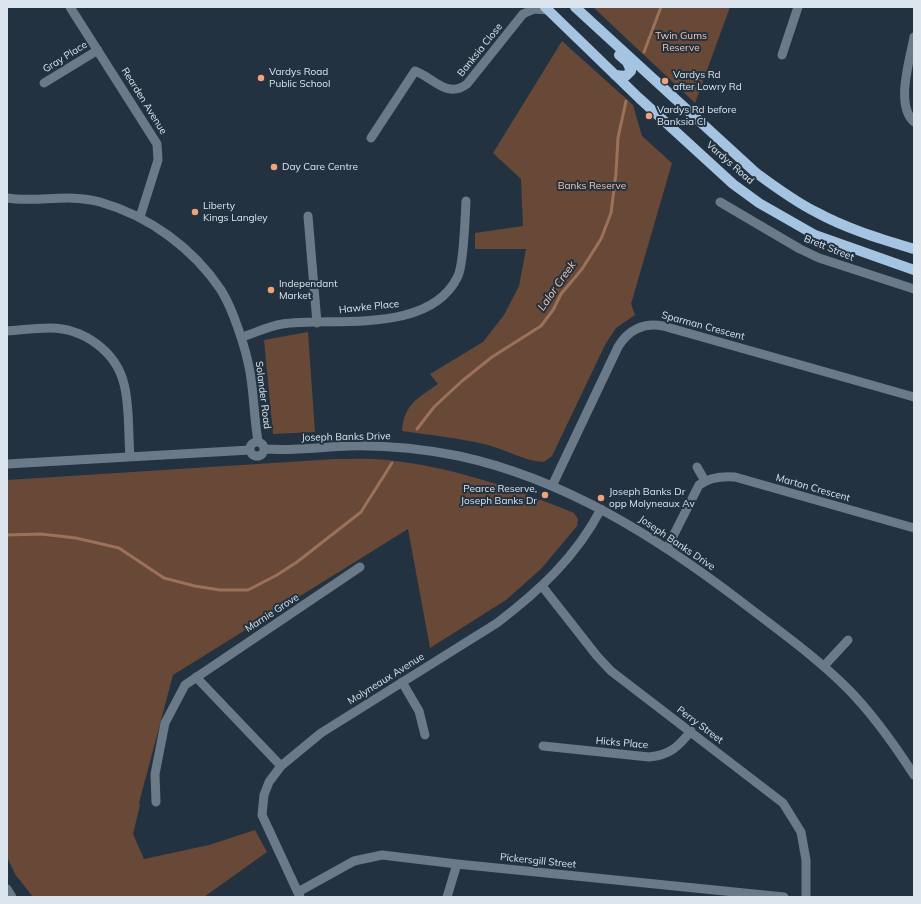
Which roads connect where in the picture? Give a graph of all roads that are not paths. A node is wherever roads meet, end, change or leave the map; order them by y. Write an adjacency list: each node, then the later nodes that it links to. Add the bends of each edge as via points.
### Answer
1 (70, 7): 8 (street, Rearden Avenue)
2 (575, 7): 6 (main road, Vardys Road)
3 (798, 7): 9 (street)
4 (547, 8): 5 (street, Banksia Close); 10 (main road, Vardys Road)
5 (523, 11): 13 (street, Banksia Close, via 467,84 461,88 444,88 415,71)
6 (591, 20): 10 (main road, via 596,33 630,67 631,71 626,76); 19 (main road, Vardys Road, via 755,172 777,188 802,205 834,220 869,235)
7 (914, 37): 12 (street, via 904,103)
8 (98, 50): 11 (street, Gray Place); 18 (street, Rearden Avenue, via 157,144 158,160)
9 (782, 55)
10 (615, 75): 20 (main road, Vardys Road, via 734,184 764,207 815,235)
11 (44, 83)
12 (914, 122)
13 (371, 138)
14 (7, 198): 18 (street, Solander Road, via 59,197 100,202)
15 (466, 201): 22 (street, Hawke Place, via 458,276 445,296 413,314)
16 (720, 202): 21 (street, Brett Street, via 819,258)
17 (308, 216): 22 (street)
18 (140, 217): 24 (street, Solander Road, via 200,263 221,290)
19 (914, 249)
20 (914, 270)
21 (914, 289)
22 (317, 323): 24 (street, Hawke Place, via 282,324)
23 (7, 331): 29 (street, via 63,329 82,335 100,346 118,367 124,385)
24 (242, 337): 26 (street, Solander Road, via 251,378)
25 (914, 398): 33 (street, Sparman Crescent, via 663,326 646,325 631,332 618,347)
26 (258, 441): 27 (street, via 264,444); 28 (street, via 252,443)
27 (265, 448): 28 (street, via 258,456); 33 (street, Joseph Banks Drive, via 369,446 414,449 480,461)
28 (250, 450): 29 (street)
29 (130, 457): 30 (street)
30 (7, 464)
31 (697, 467): 32 (street)
32 (705, 481): 35 (street, Marton Crescent, via 724,476 735,477); 36 (street, via 694,493)
33 (552, 486): 34 (street, Joseph Banks Drive)
34 (601, 509): 36 (street, Joseph Banks Drive); 38 (street, Molyneaux Avenue, via 584,539)
35 (914, 528)
36 (668, 548): 40 (street, Joseph Banks Drive)
37 (360, 568): 41 (street, Marnie Grove)
38 (542, 586): 42 (street, Molyneaux Avenue, via 496,623); 43 (street, Perry Street, via 611,671)
39 (848, 640): 40 (street)
40 (824, 666): 47 (street, Joseph Banks Drive, via 887,734)
41 (196, 677): 46 (street); 48 (street, Marnie Grove, via 185,685 165,723 155,774)
42 (402, 682): 44 (street, via 419,711); 46 (street, Molyneaux Avenue, via 321,733)
43 (691, 732): 45 (street, Hicks Place, via 677,748 660,756); 55 (street, Perry Street, via 783,803 801,832 806,860)
44 (426, 735)
45 (543, 746)
46 (281, 766): 51 (street, Molyneaux Avenue, via 269,782 264,795 262,815)
47 (914, 776)
48 (156, 802)
49 (457, 864): 51 (street, Pickersgill Street, via 382,855 354,861); 53 (street); 54 (street, Pickersgill Street)
50 (7, 889): 52 (street)
51 (299, 895)
52 (12, 897)
53 (447, 897)
54 (784, 897)
55 (806, 897)

